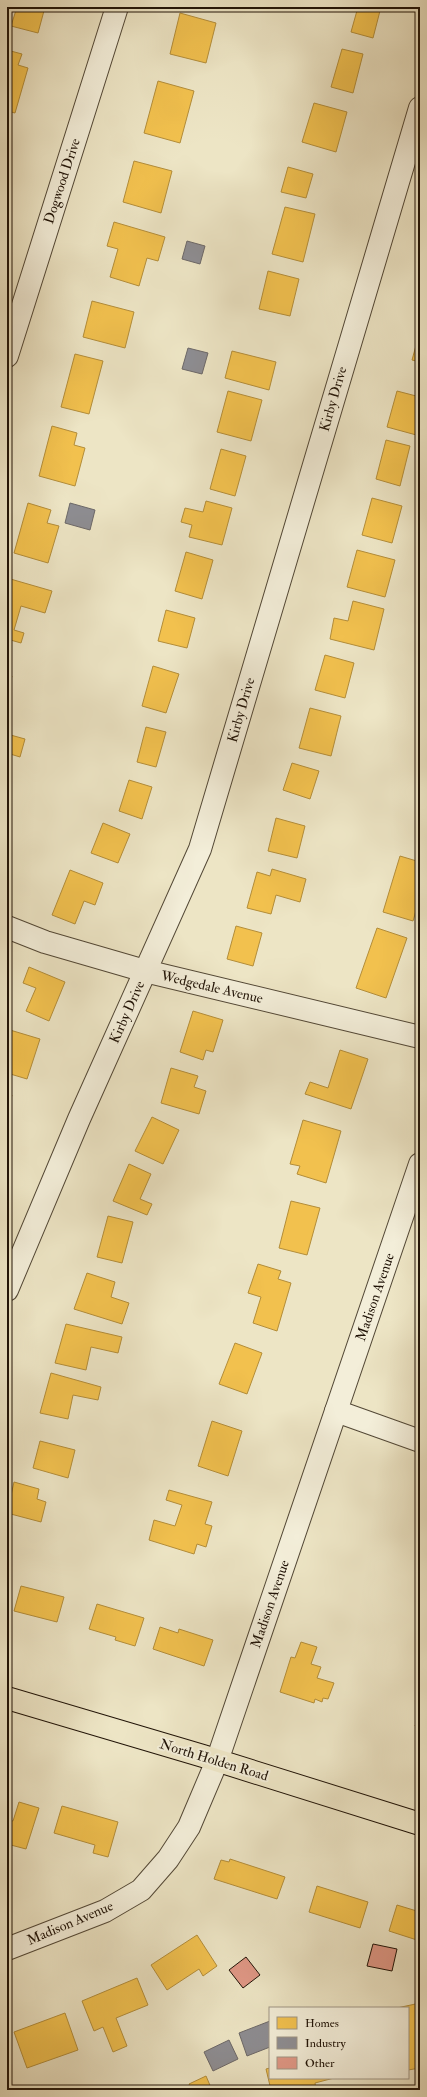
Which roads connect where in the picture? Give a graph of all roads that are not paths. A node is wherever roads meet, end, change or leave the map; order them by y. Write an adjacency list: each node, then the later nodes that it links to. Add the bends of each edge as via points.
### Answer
1 (117, 7): 3 (street, Dogwood Drive)
2 (420, 108): 5 (street, Kirby Drive, via 200,849)
3 (7, 356)
4 (7, 927): 5 (street, Wedgedale Avenue, via 45,942)
5 (145, 971): 6 (street, Wedgedale Avenue); 8 (street, Kirby Drive)
6 (420, 1037)
7 (420, 1164): 9 (street, Madison Avenue)
8 (7, 1290)
9 (336, 1411): 10 (street); 12 (street, Madison Avenue)
10 (420, 1440)
11 (7, 1698): 12 (main road, North Holden Road)
12 (217, 1761): 13 (main road, North Holden Road); 14 (street, Madison Avenue, via 189,1827 168,1859 141,1890 105,1910)
13 (420, 1824)
14 (7, 1949)

